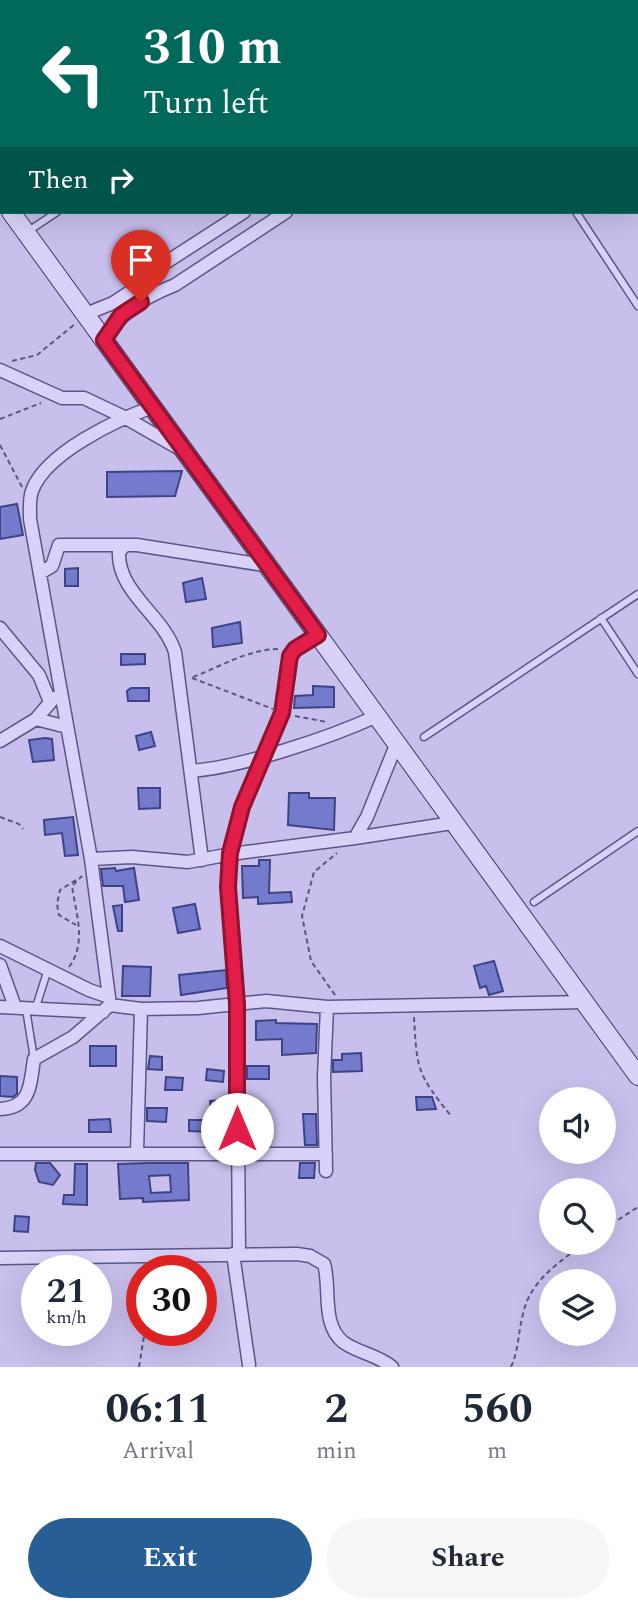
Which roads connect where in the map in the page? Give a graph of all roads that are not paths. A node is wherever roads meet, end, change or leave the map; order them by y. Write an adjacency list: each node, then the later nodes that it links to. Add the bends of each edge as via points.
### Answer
1 (12, 214): 7 (street)
2 (54, 214): 7 (lane)
3 (241, 214): 6 (street)
4 (283, 214): 8 (street)
5 (577, 214): 14 (lane)
6 (220, 227): 8 (street); 9 (street)
7 (26, 233): 15 (street)
8 (234, 247): 10 (street)
9 (162, 265): 10 (street); 11 (street)
10 (175, 285): 12 (street)
11 (134, 289): 12 (street); 13 (street)
12 (141, 302): 16 (street)
13 (113, 303): 15 (street); 16 (street)
14 (638, 306)
15 (86, 314): 17 (street)
16 (121, 315): 17 (street)
17 (104, 340): 19 (street)
18 (4, 365): 20 (street, via 62,398 84,398)
19 (153, 407): 20 (street); 21 (street)
20 (124, 416): 21 (street); 24 (street, via 77,443 32,489 30,519)
21 (185, 453): 23 (street)
22 (125, 545): 23 (street); 24 (street, via 60,545 52,566); 39 (street, via 119,552 120,568 172,640)
23 (270, 566): 28 (street)
24 (40, 573): 30 (street)
25 (638, 594): 26 (lane)
26 (601, 618): 29 (lane); 35 (lane)
27 (0, 628): 31 (street, via 38,676)
28 (318, 635): 32 (street); 38 (street, via 290,656 282,713)
29 (638, 674)
30 (61, 689): 31 (street); 34 (street)
31 (50, 702): 33 (street)
32 (377, 716): 37 (street); 38 (street)
33 (36, 719): 34 (street); 36 (street)
34 (67, 727): 45 (street)
35 (424, 737)
36 (0, 741)
37 (396, 745): 40 (street); 42 (street)
38 (266, 753): 39 (street, via 218,769); 43 (street, via 242,807)
39 (191, 771): 44 (street)
40 (452, 823): 42 (street); 50 (street)
41 (638, 831): 46 (lane)
42 (355, 838): 43 (street)
43 (230, 853): 44 (street); 52 (street, via 228,887)
44 (202, 860): 45 (street, via 177,863 132,857)
45 (91, 865): 51 (street)
46 (534, 902)
47 (0, 946): 49 (street)
48 (0, 965): 54 (street)
49 (48, 969): 51 (street); 54 (lane)
50 (587, 1002): 55 (street); 58 (street)
51 (107, 1004): 54 (street); 56 (street); 57 (street, via 73,1037)
52 (237, 1004): 55 (street, via 266,1001); 56 (street); 61 (street)
53 (0, 1007): 54 (street)
54 (25, 1007): 57 (lane)
55 (327, 1007): 63 (street)
56 (141, 1009): 60 (street)
57 (34, 1059): 59 (street, via 27,1098 18,1106)
58 (638, 1076)
59 (0, 1109)
60 (136, 1152): 61 (street); 62 (street)
61 (237, 1153): 63 (street); 65 (street)
62 (0, 1154)
63 (326, 1154): 64 (street)
64 (326, 1171)
65 (236, 1254): 66 (street); 67 (street); 68 (street, via 297,1254 319,1260 326,1270 327,1301 335,1331 342,1341)
66 (0, 1258)
67 (249, 1365)
68 (392, 1367)

